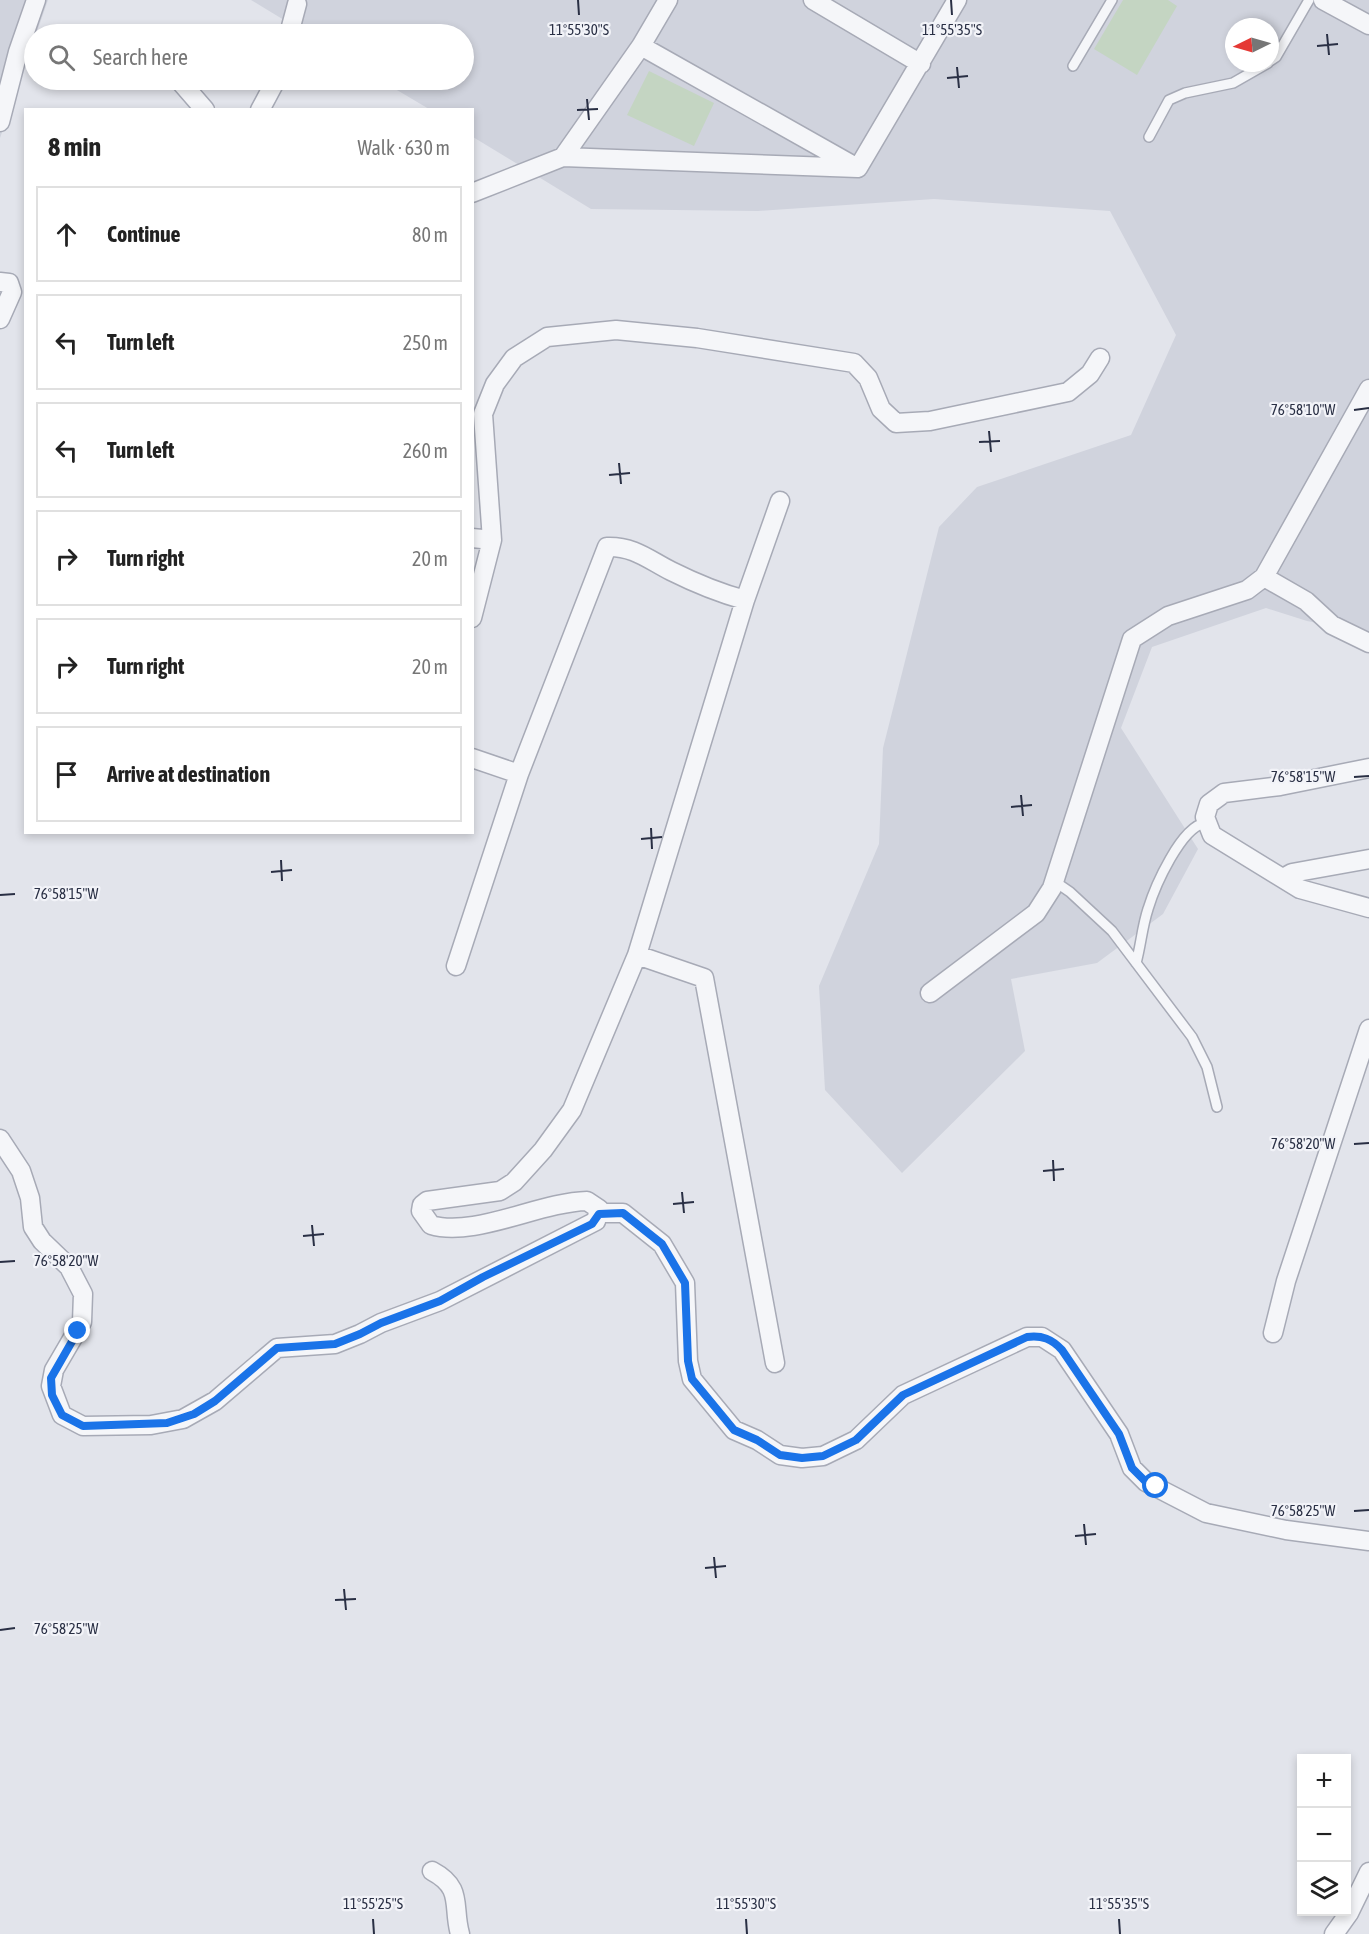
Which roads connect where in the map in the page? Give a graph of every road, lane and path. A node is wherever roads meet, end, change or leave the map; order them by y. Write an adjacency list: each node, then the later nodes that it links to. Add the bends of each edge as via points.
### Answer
1 (36, 0): 9 (street)
2 (668, 0): 13 (street)
3 (813, 0): 15 (street)
4 (957, 0): 15 (street)
5 (1112, 0): 16 (lane)
6 (1309, 0): 14 (lane)
7 (1323, 0): 11 (street)
8 (297, 4): 10 (street)
9 (28, 24)
10 (292, 24)
11 (1369, 25)
12 (24, 35): 22 (street)
13 (641, 46): 24 (street); 25 (street)
14 (1279, 52)
15 (921, 64): 25 (street)
16 (1073, 66)
17 (1252, 72): 23 (lane, via 1233,83 1169,100)
18 (188, 90): 20 (street)
19 (271, 90): 21 (street)
20 (203, 108)
21 (261, 108)
22 (0, 122)
23 (1149, 137)
24 (563, 157): 25 (street); 26 (street)
25 (858, 168)
26 (474, 193)
27 (0, 282): 28 (street, via 9,283 12,292)
28 (0, 319)
29 (1100, 358): 33 (street, via 1090,374 1068,392 930,421 896,423 881,409 868,378 854,363 698,338 616,330 547,337 514,358 495,384 483,414)
30 (1369, 389): 34 (street)
31 (780, 501): 35 (street)
32 (474, 538): 33 (street)
33 (492, 540): 36 (street)
34 (1264, 577): 37 (street, via 1306,601 1332,625); 44 (street, via 1246,590 1168,616 1132,639)
35 (745, 600): 40 (street, via 716,592 642,553 620,546 608,547); 46 (street)
36 (474, 610)
37 (1369, 643)
38 (474, 759): 40 (street)
39 (1369, 768): 41 (street, via 1224,793 1209,804)
40 (519, 774): 48 (street)
41 (1205, 823): 43 (street, via 1212,835); 47 (lane, via 1188,833 1158,886 1148,910)
42 (1369, 859): 43 (street)
43 (1282, 878): 45 (street, via 1300,889)
44 (1054, 881): 47 (lane, via 1112,931); 49 (street, via 1036,913)
45 (1369, 908)
46 (637, 955): 53 (street, via 572,1110 543,1150 514,1182 500,1191 428,1202 421,1211 431,1225 453,1229 582,1201 595,1205); 55 (street, via 704,978)
47 (1136, 963): 51 (lane, via 1201,1052)
48 (456, 966)
49 (930, 993)
50 (1369, 1029): 54 (street, via 1286,1281)
51 (1217, 1107)
52 (0, 1139): 53 (street, via 21,1171 30,1198 33,1227 69,1268 83,1294 82,1322 54,1370 51,1386 62,1415 83,1426 151,1425 183,1419 215,1401 277,1348 335,1344 440,1301 592,1224)
53 (599, 1214): 56 (street, via 623,1213 662,1244 685,1283 692,1379 734,1430 780,1455 823,1456 856,1440 903,1395 1027,1337 1042,1337 1062,1350 1119,1434 1132,1468 1146,1482 1206,1513 1286,1530)
54 (1273, 1333)
55 (775, 1363)
56 (1369, 1541)
57 (432, 1871): 59 (street, via 454,1890)
58 (1369, 1872): 60 (street)
59 (460, 1934)
60 (1334, 1934)

